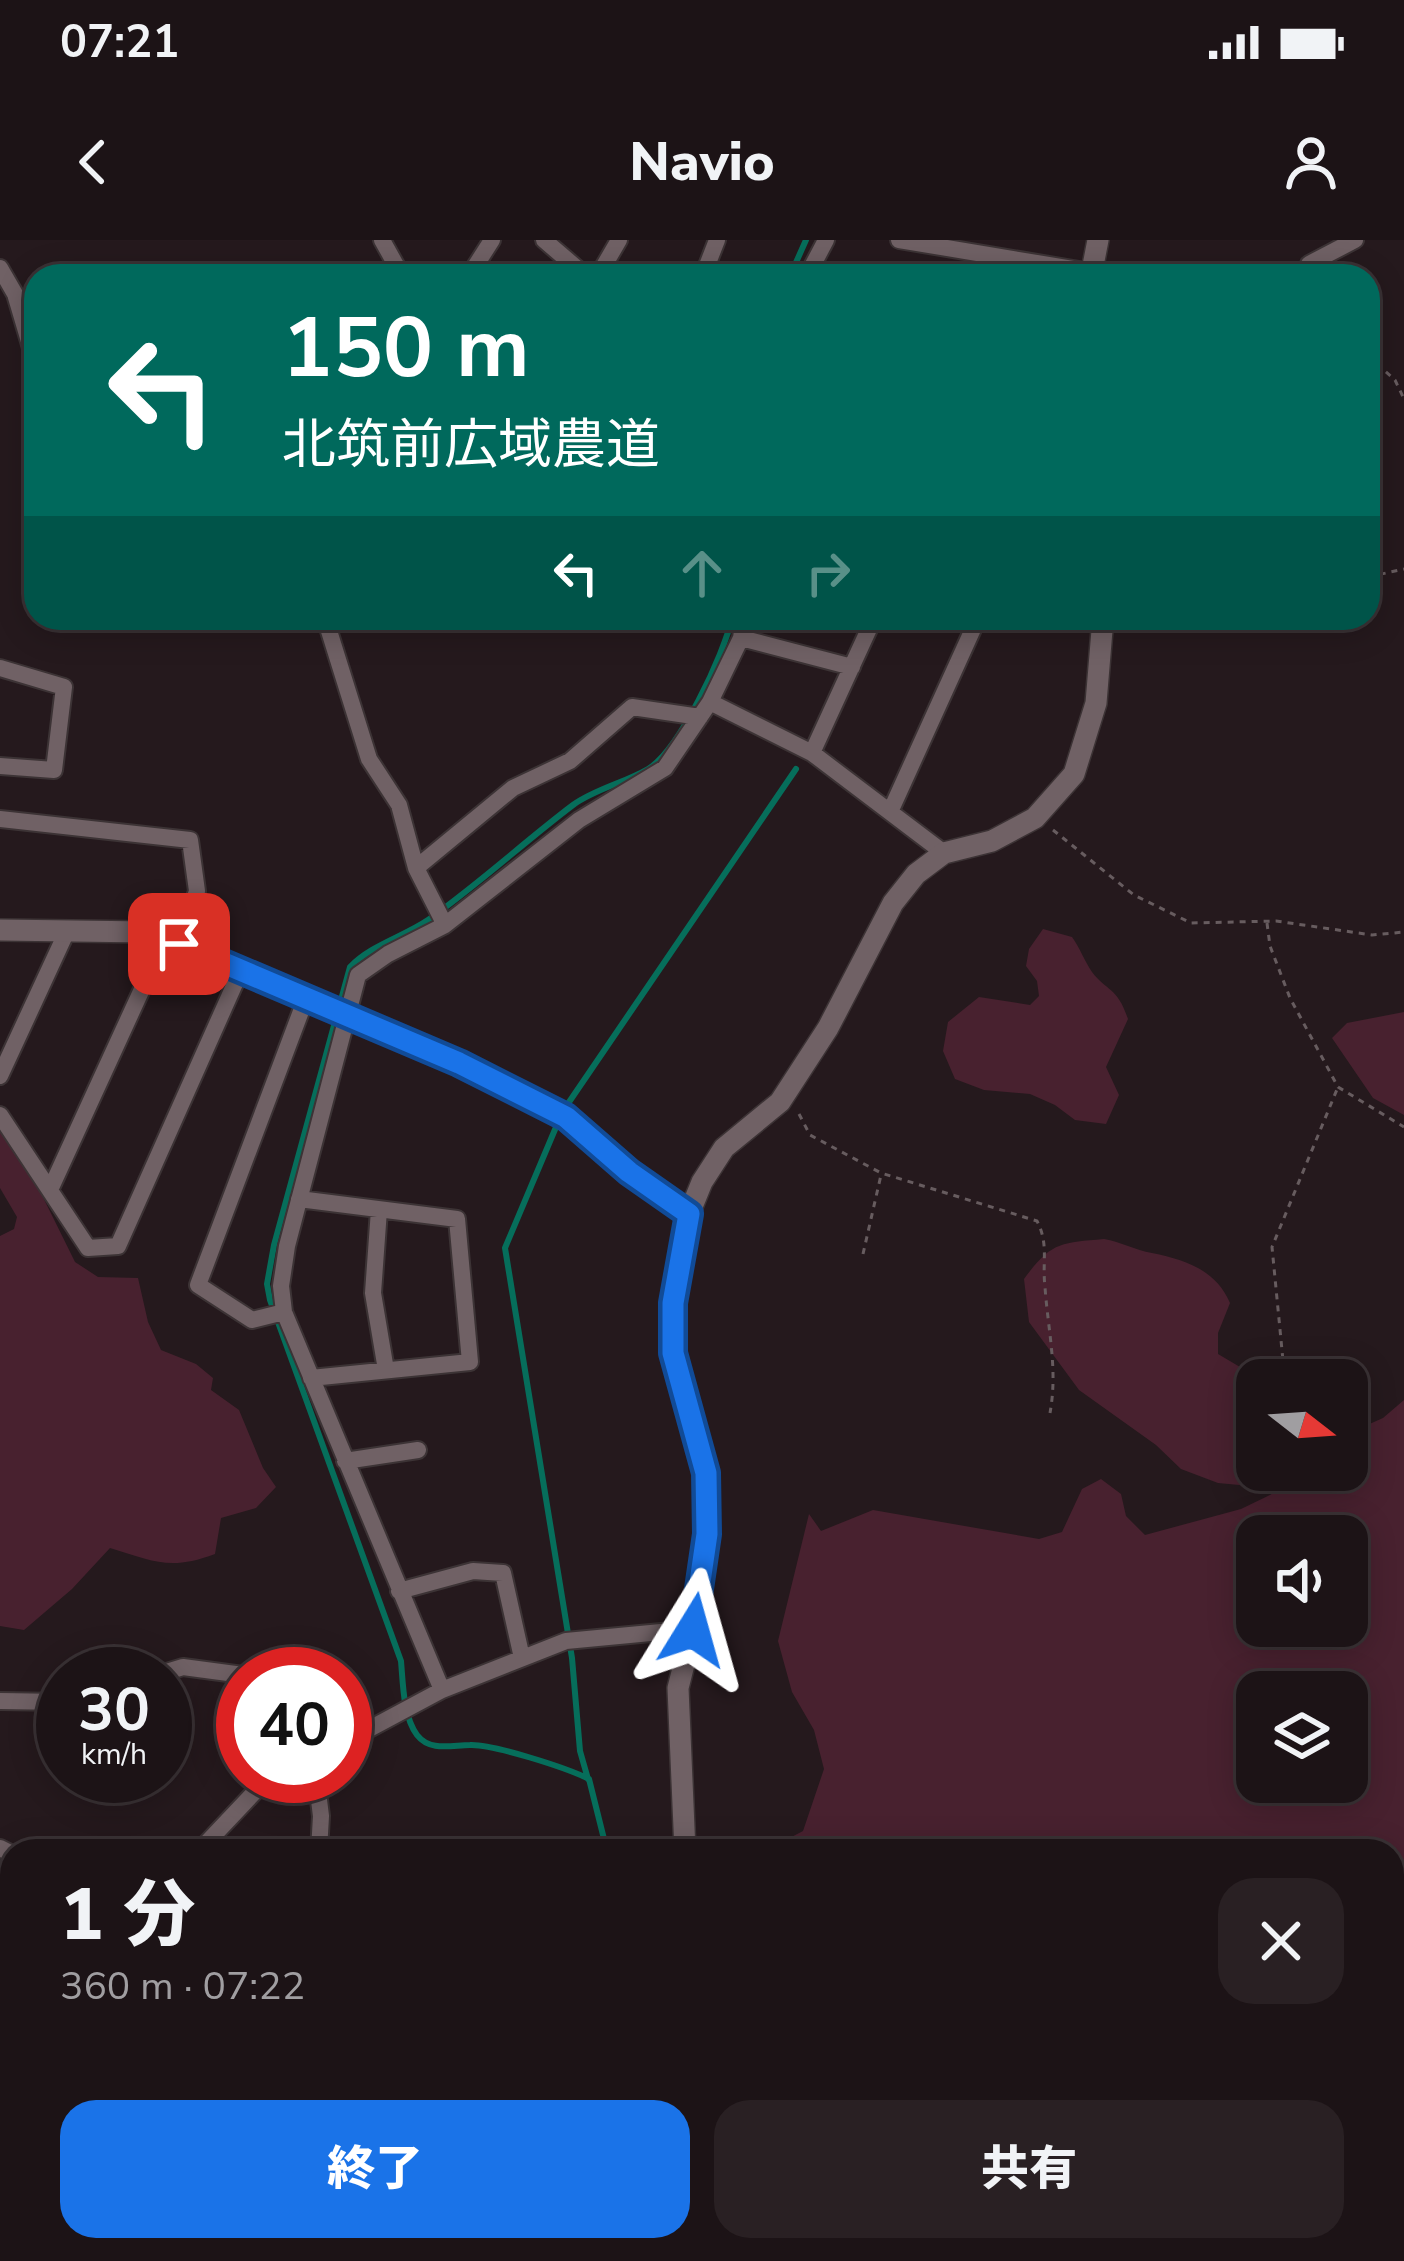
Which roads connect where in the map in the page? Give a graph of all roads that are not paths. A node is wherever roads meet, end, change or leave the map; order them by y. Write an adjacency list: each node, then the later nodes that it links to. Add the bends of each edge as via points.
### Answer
1 (544, 240): 4 (street)
2 (899, 240): 5 (street)
3 (1355, 240): 6 (street)
4 (572, 264)
5 (992, 264)
6 (1309, 264)
7 (0, 268): 8 (street)
8 (24, 324)
9 (329, 630): 23 (street, via 369,759 399,806)
10 (742, 630): 14 (street)
11 (869, 630): 15 (street)
12 (973, 630): 20 (street)
13 (1102, 630): 22 (street, via 1096,703 1074,774 1035,818 992,842)
14 (741, 638): 15 (street); 17 (street)
15 (852, 667): 18 (street)
16 (0, 668): 19 (street, via 64,687 54,770)
17 (705, 710): 18 (street); 23 (street, via 632,707 570,761 513,788); 24 (street, via 664,768 579,820)
18 (812, 753): 20 (street)
19 (0, 766)
20 (890, 812): 22 (street)
21 (0, 820): 27 (street, via 190,839 197,891)
22 (944, 853): 36 (street, via 893,903 780,1102 724,1148)
23 (416, 868): 24 (street)
24 (445, 925): 30 (street, via 358,975)
25 (0, 930): 26 (street)
26 (67, 931): 27 (street, via 147,932); 31 (street)
27 (172, 942): 28 (street); 33 (street)
28 (242, 970): 29 (street); 33 (street, via 118,1246 88,1247)
29 (306, 998): 30 (street); 37 (street, via 198,1285 252,1320)
30 (346, 1015): 34 (street); 36 (street, via 566,1117)
31 (0, 1076)
32 (0, 1115): 33 (street)
33 (50, 1190)
34 (299, 1199): 35 (street); 37 (street, via 281,1286)
35 (380, 1210): 38 (street, via 373,1292); 38 (street, via 457,1219 470,1362)
36 (689, 1214): 43 (street, via 673,1353 706,1473 707,1534)
37 (284, 1312): 39 (street)
38 (386, 1370): 39 (street)
39 (311, 1378): 41 (street)
40 (418, 1450): 41 (street)
41 (346, 1461): 42 (street)
42 (399, 1591): 44 (street, via 473,1571 503,1573); 45 (street)
43 (693, 1630): 44 (street, via 566,1641); 53 (street, via 678,1688)
44 (522, 1658): 45 (street)
45 (442, 1690): 48 (street)
46 (0, 1701): 47 (street)
47 (36, 1702)
48 (372, 1725)
49 (245, 1803): 51 (street)
50 (319, 1803): 52 (street)
51 (212, 1839)
52 (320, 1839)
53 (685, 1839)

